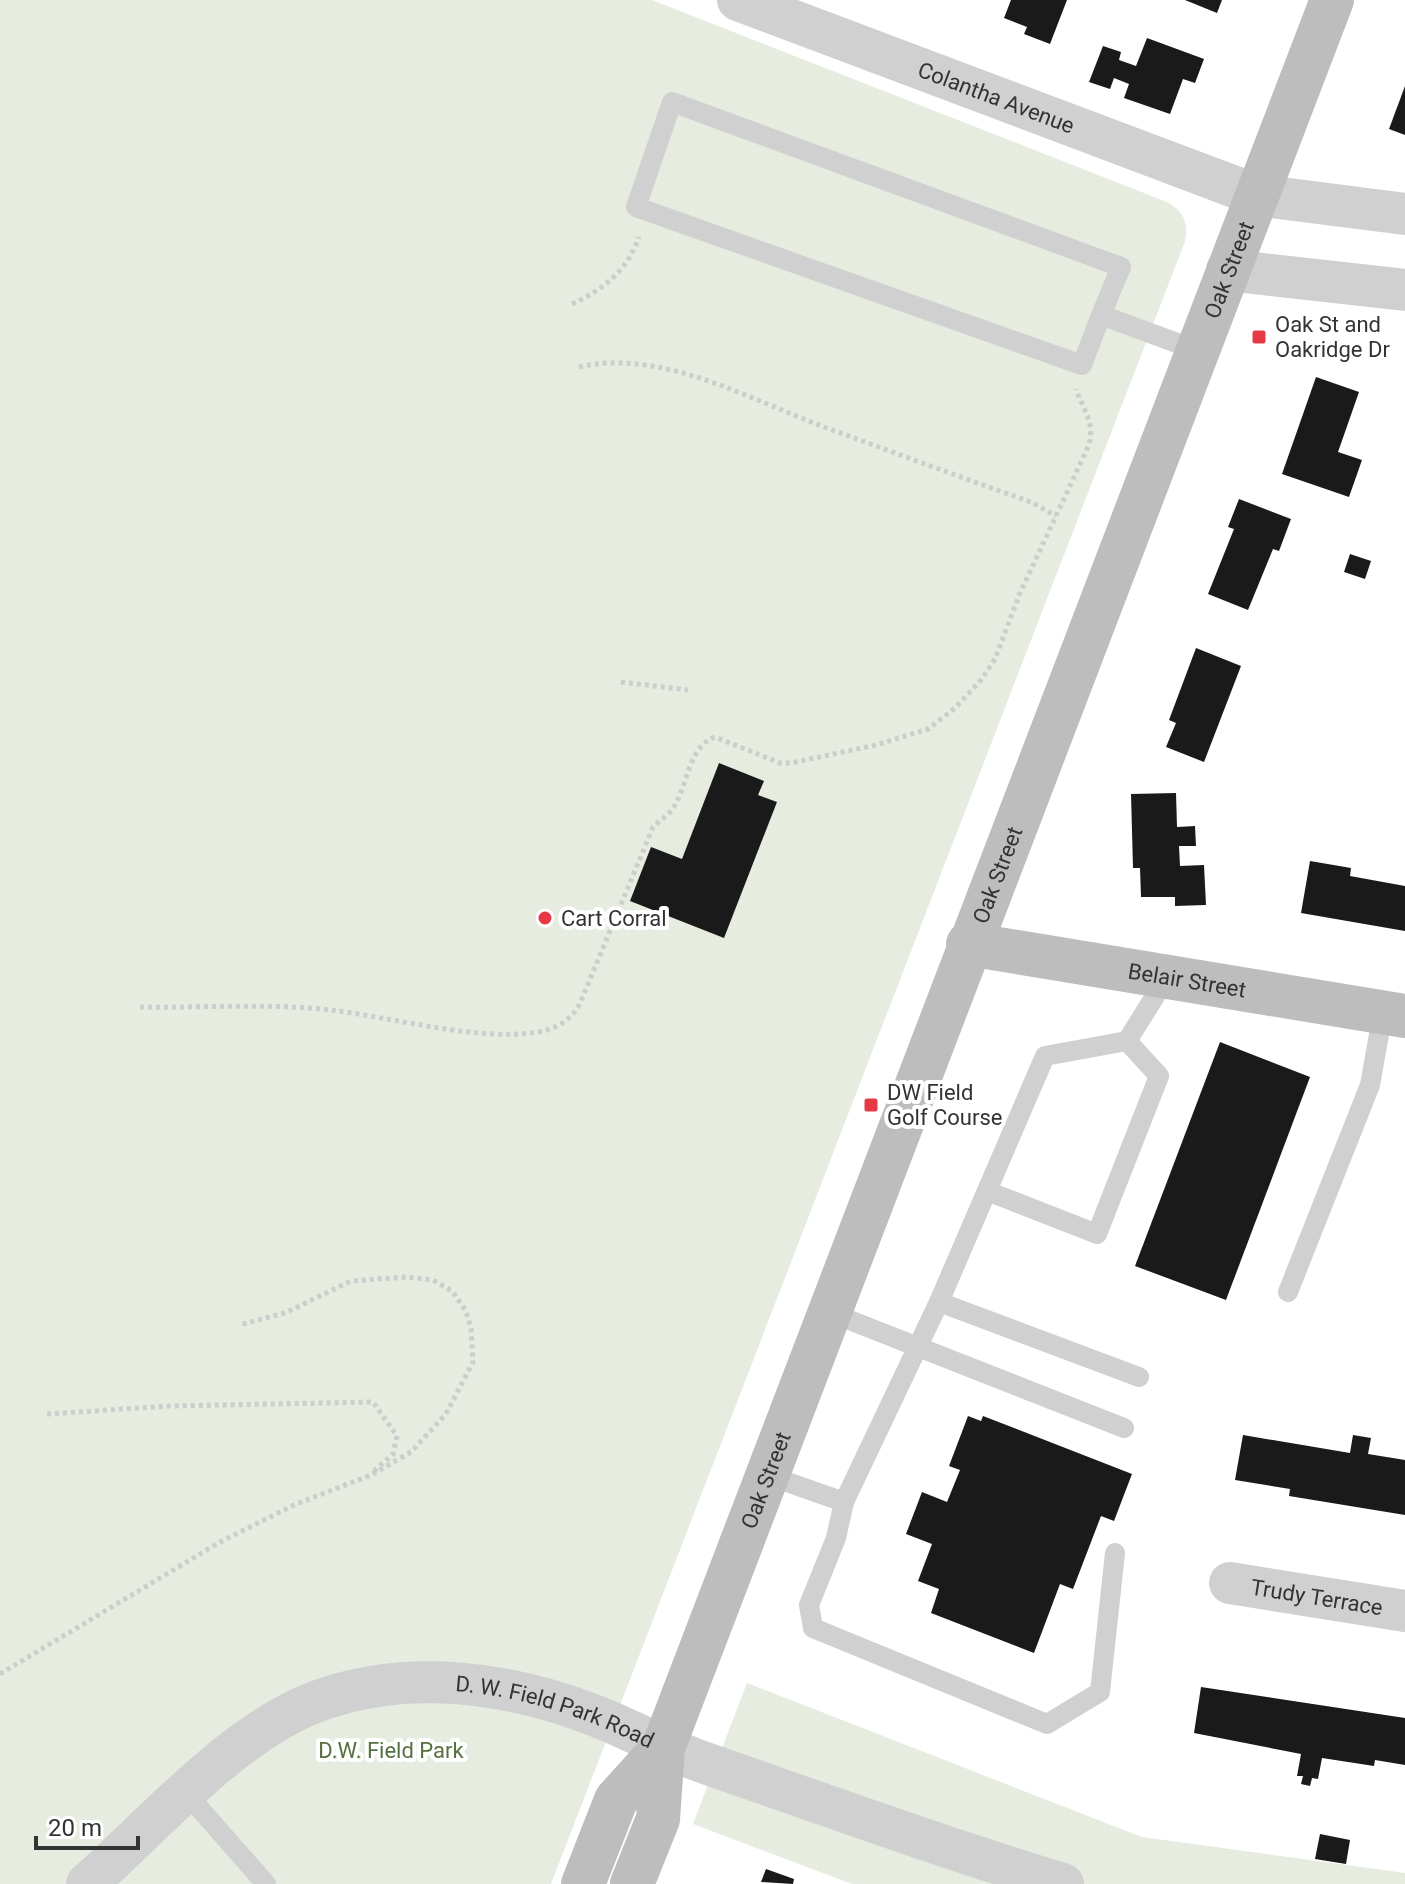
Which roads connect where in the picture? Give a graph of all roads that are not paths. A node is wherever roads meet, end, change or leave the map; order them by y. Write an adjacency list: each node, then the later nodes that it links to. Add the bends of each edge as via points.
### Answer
1 (738, 0): 3 (street, Colantha Avenue)
2 (1332, 0): 3 (main road, Oak Street)
3 (1256, 195): 4 (street, Colantha Avenue); 5 (main road, Oak Street)
4 (1405, 214)
5 (1227, 270): 6 (street); 8 (main road, Oak Street)
6 (1405, 290)
7 (1101, 315): 7 (lane, via 1121,267 672,102 636,207 1082,365); 8 (lane)
8 (1196, 350): 9 (main road, Oak Street)
9 (968, 944): 10 (main road, Belair Street); 16 (main road, Oak Street)
10 (1167, 977): 11 (main road, Belair Street); 12 (lane)
11 (1394, 1014): 14 (lane)
12 (1127, 1041): 13 (lane, via 1045,1056); 13 (lane, via 1159,1076 1097,1234)
13 (987, 1191): 15 (lane)
14 (1288, 1292)
15 (939, 1302): 17 (lane); 18 (lane)
16 (829, 1312): 17 (lane); 20 (main road, Oak Street)
17 (916, 1346): 19 (lane); 21 (lane)
18 (1139, 1377)
19 (1124, 1428)
20 (767, 1475): 21 (lane); 25 (main road, Oak Street)
21 (844, 1502): 22 (lane, via 836,1538 809,1605 813,1628 1047,1724 1100,1692)
22 (1115, 1553)
23 (1230, 1583): 24 (street, Trudy Terrace)
24 (1405, 1611)
25 (663, 1748): 26 (street, D. W. Field Park Road, via 599,1717 525,1693 405,1682 317,1701 280,1719); 29 (main road, Oak Street, via 616,1800); 30 (main road, Oak Street, via 658,1819); 31 (street, D. W. Field Park Road)
26 (186, 1793): 27 (street, D. W. Field Park Road); 28 (lane)
27 (87, 1884)
28 (266, 1884)
29 (583, 1884)
30 (632, 1884)
31 (1063, 1884)

